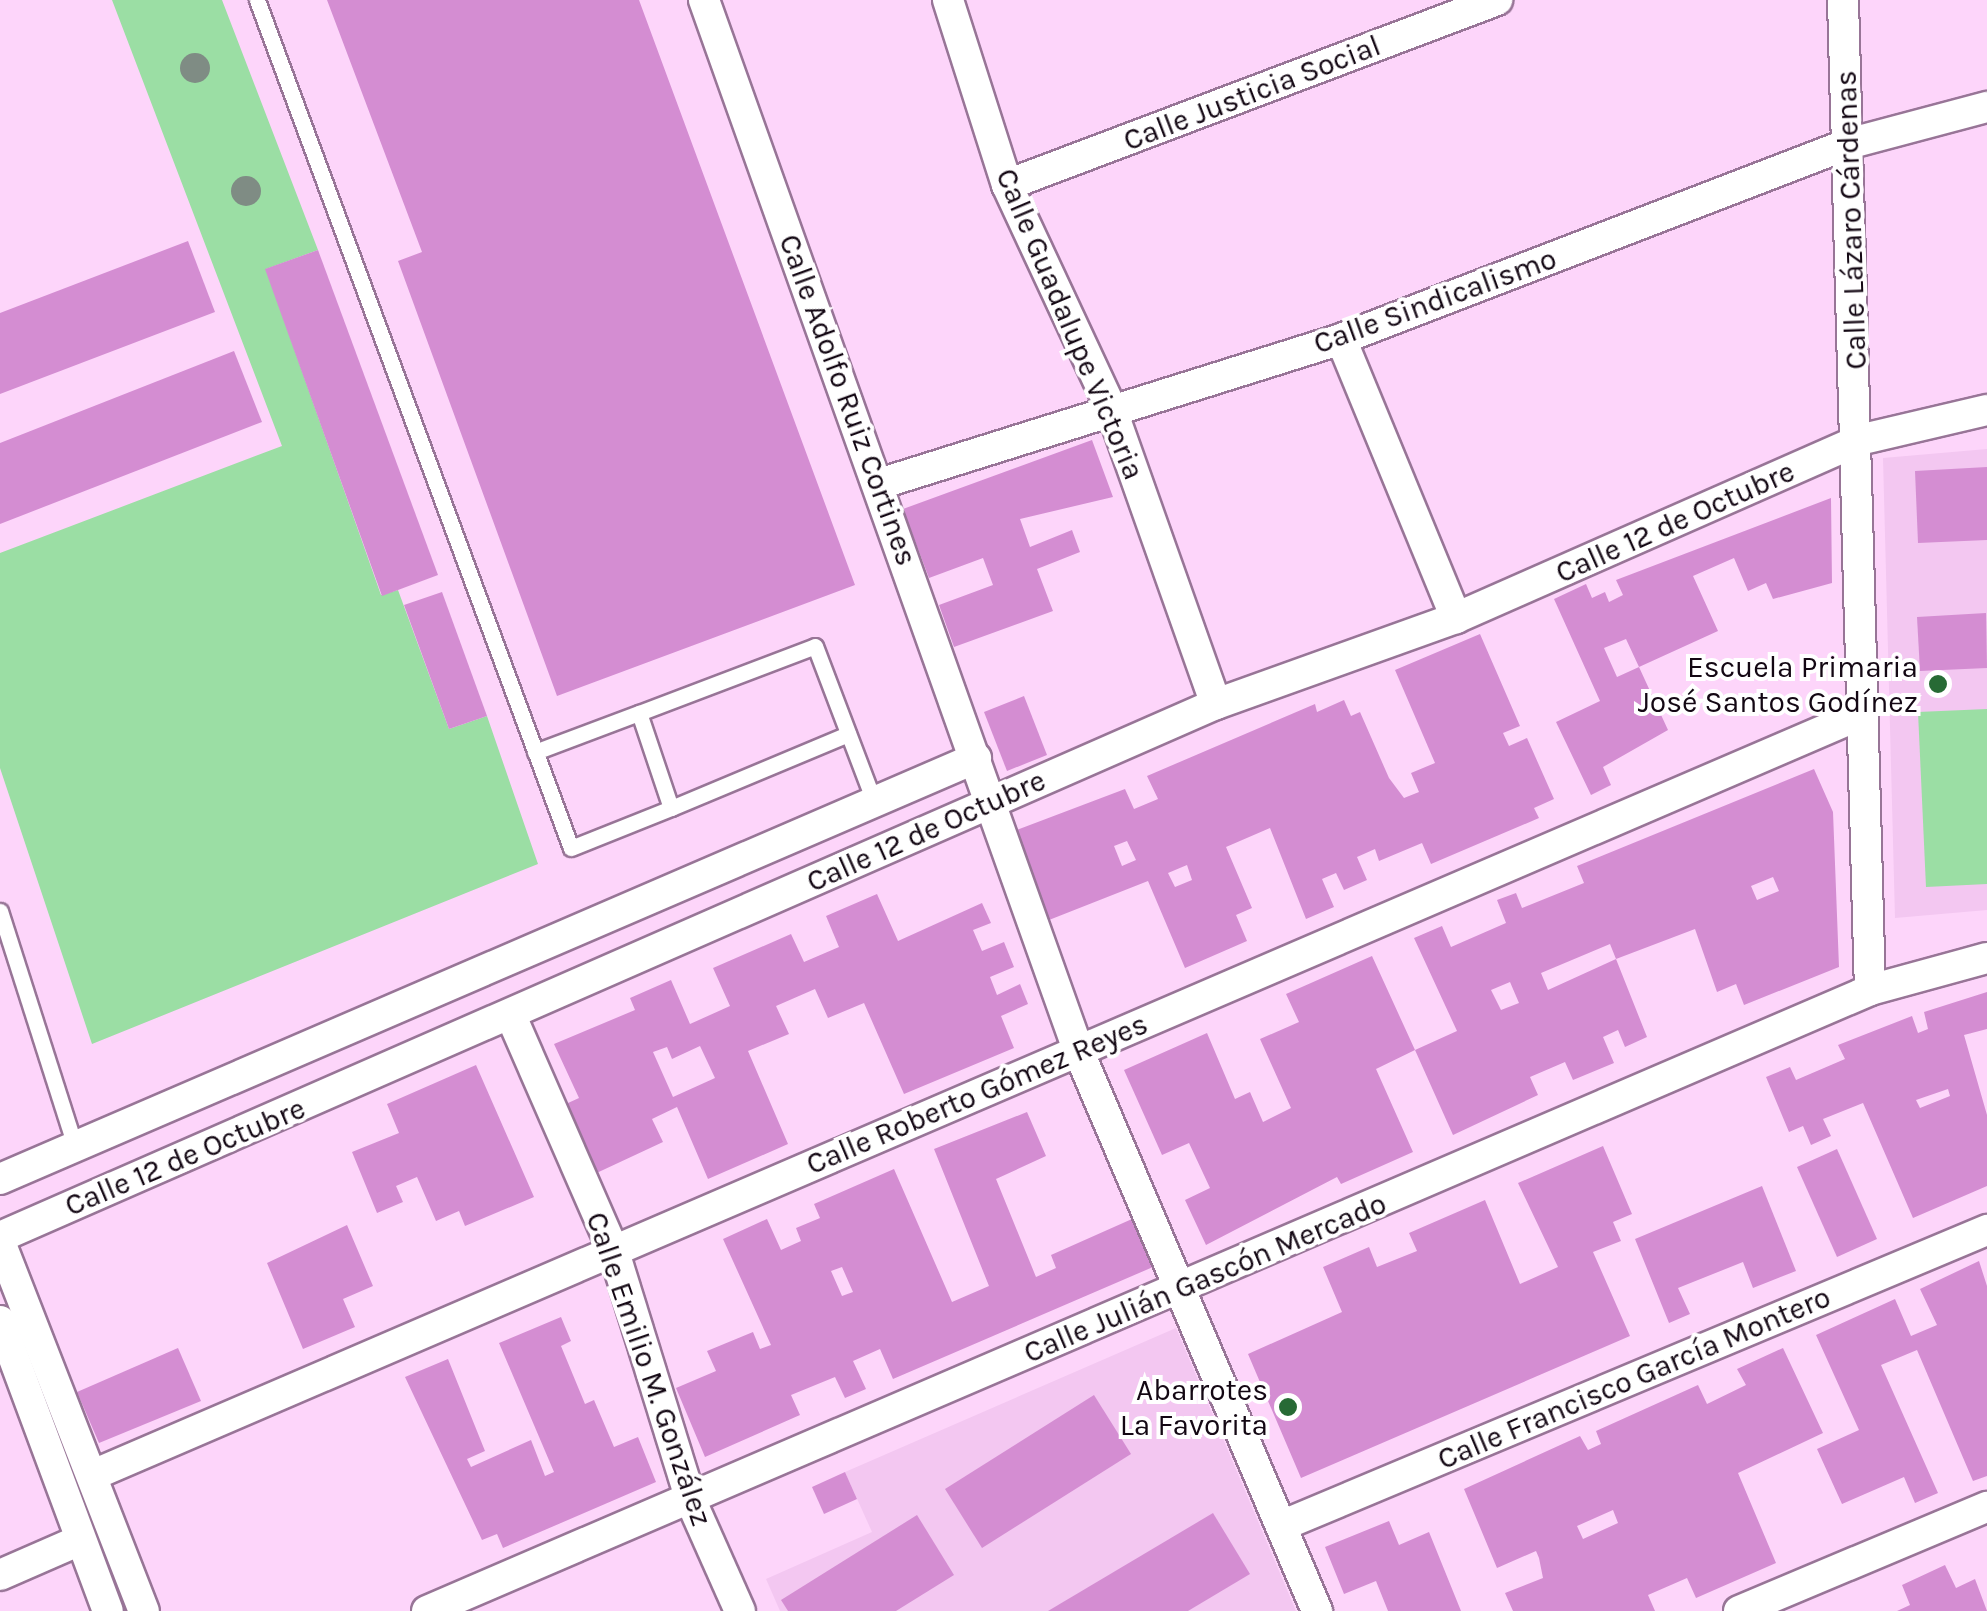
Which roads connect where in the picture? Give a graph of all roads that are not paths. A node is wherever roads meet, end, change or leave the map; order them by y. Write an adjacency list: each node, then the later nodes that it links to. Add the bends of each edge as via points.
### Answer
1 (257, 0): 19 (lane)
2 (948, 0): 8 (street, Calle Guadalupe Victoria)
3 (1497, 0): 8 (street, Calle Justicia Social)
4 (1843, 0): 7 (street, Calle Lázaro Cárdenas)
5 (714, 3): 13 (street, Calle Adolfo Ruiz Cortines)
6 (1987, 106): 7 (street, Calle Sindicalismo)
7 (1848, 144): 9 (street, Calle Sindicalismo); 12 (street, Calle Lázaro Cárdenas)
8 (1008, 185): 10 (street, Calle Guadalupe Victoria)
9 (1341, 338): 10 (street, Calle Sindicalismo); 14 (street)
10 (1111, 408): 13 (street, Calle Sindicalismo); 15 (street, Calle Guadalupe Victoria)
11 (1987, 410): 12 (street, Calle 12 de Octubre)
12 (1859, 440): 14 (street, Calle 12 de Octubre); 17 (street, Calle Lázaro Cárdenas)
13 (879, 484): 20 (street, Calle Adolfo Ruiz Cortines)
14 (1456, 618): 15 (street, Calle 12 de Octubre)
15 (1216, 704): 22 (street, Calle 12 de Octubre)
16 (640, 713): 18 (lane, via 814,646); 19 (lane); 23 (lane)
17 (1862, 714): 26 (street, Calle Lázaro Cárdenas); 28 (street, Calle Roberto Gómez Reyes)
18 (848, 734): 21 (lane); 23 (lane)
19 (535, 752): 23 (lane, via 571,848)
20 (976, 758): 21 (street, Calle 12 de Octubre); 22 (street, Calle Adolfo Ruiz Cortines)
21 (874, 800): 29 (street, Calle 12 de Octubre)
22 (989, 802): 27 (street, Calle 12 de Octubre); 28 (street, Calle Adolfo Ruiz Cortines)
23 (671, 808)
24 (0, 910): 29 (lane)
25 (1987, 958): 26 (street, Calle Julián Gascón Mercado)
26 (1870, 990): 34 (street, Calle Julián Gascón Mercado)
27 (511, 1016): 32 (street, Calle 12 de Octubre); 33 (street, Calle Emilio M. González)
28 (1078, 1050): 33 (street, Calle Roberto Gómez Reyes); 34 (street, Calle Adolfo Ruiz Cortines)
29 (76, 1146): 30 (street, Calle 12 de Octubre)
30 (0, 1178)
31 (1987, 1230): 40 (street, Calle Francisco García Montero)
32 (0, 1240): 36 (street)
33 (614, 1252): 37 (street, Calle Roberto Gómez Reyes); 38 (street, Calle Emilio M. González)
34 (1186, 1287): 38 (street, Calle Julián Gascón Mercado); 40 (street, Calle Adolfo Ruiz Cortines)
35 (0, 1321): 36 (street)
36 (63, 1444): 37 (street); 41 (street)
37 (93, 1476): 43 (street)
38 (691, 1502): 45 (street, Calle Julián Gascón Mercado); 46 (street, Calle Emilio M. González)
39 (1987, 1507): 48 (street)
40 (1281, 1526): 47 (street, Calle Adolfo Ruiz Cortines)
41 (78, 1541): 42 (street); 44 (street)
42 (0, 1575)
43 (141, 1604): 44 (street)
44 (108, 1610)
45 (426, 1611)
46 (740, 1611)
47 (1317, 1611)
48 (1739, 1611)

